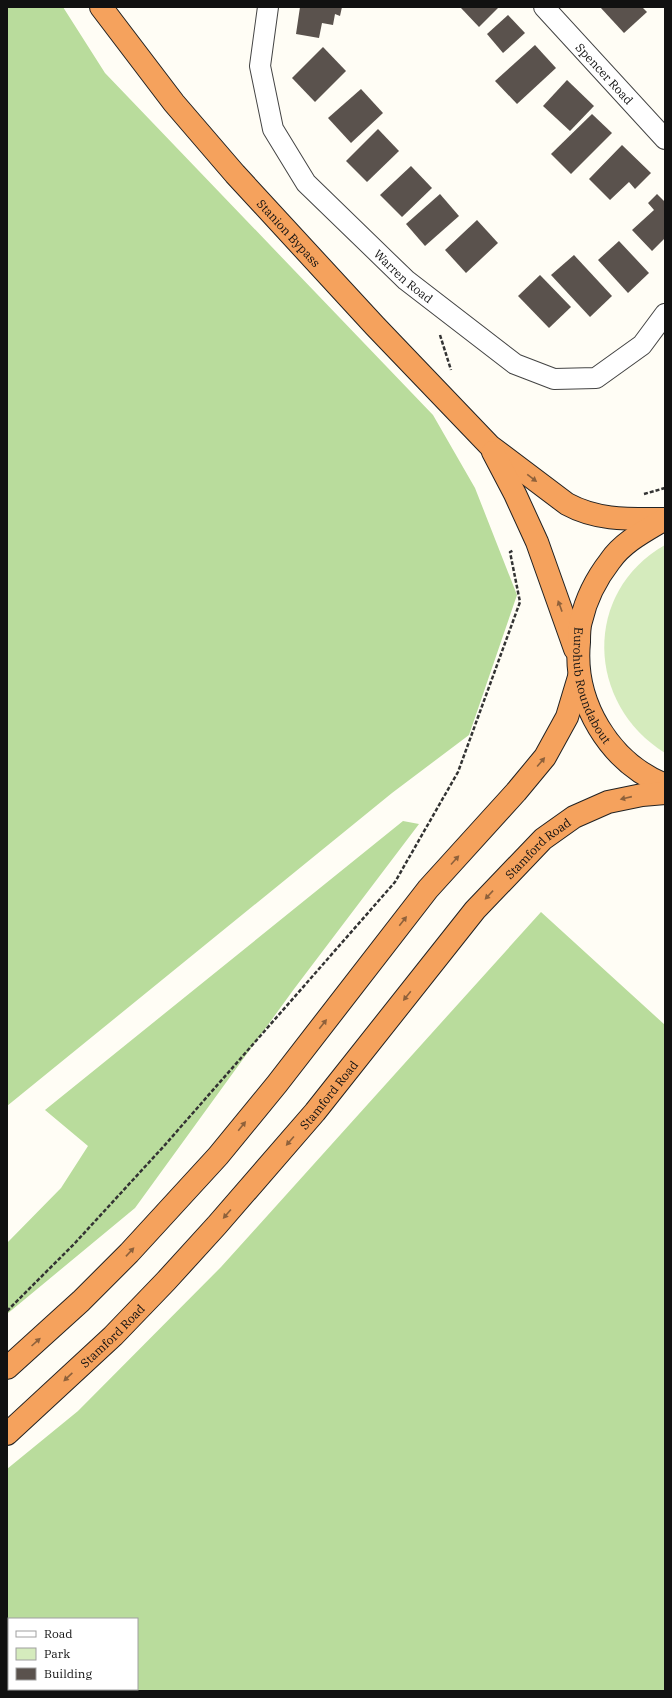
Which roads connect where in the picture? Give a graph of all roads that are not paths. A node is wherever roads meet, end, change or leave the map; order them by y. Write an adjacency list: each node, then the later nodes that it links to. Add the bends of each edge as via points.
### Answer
1 (101, 7): 6 (highway, Stanion Bypass, via 174,103 235,174)
2 (268, 7): 5 (street, Warren Road, via 260,66 273,129 306,183 406,280 514,364 554,379 596,378 642,345)
3 (544, 7): 4 (street, Spencer Road)
4 (665, 139)
5 (665, 314)
6 (490, 446): 7 (highway, one-way to 7, via 580,511 619,519); 8 (highway, one-way to 6, via 537,542)
7 (665, 519): 8 (highway, Eurohub Roundabout, via 635,536 610,560 592,589 580,622)
8 (578, 656): 9 (highway, Eurohub Roundabout)
9 (579, 677): 10 (highway, Eurohub Roundabout, via 588,708 604,737 626,761); 12 (highway, one-way to 9, via 81,1301 129,1253 223,1150 428,889 545,757 567,716)
10 (665, 785)
11 (665, 793): 13 (highway, Stamford Road, one-way to 13, via 642,794 608,802 574,817 543,839 476,910 315,1112 217,1225 113,1336)
12 (7, 1368)
13 (7, 1434)

